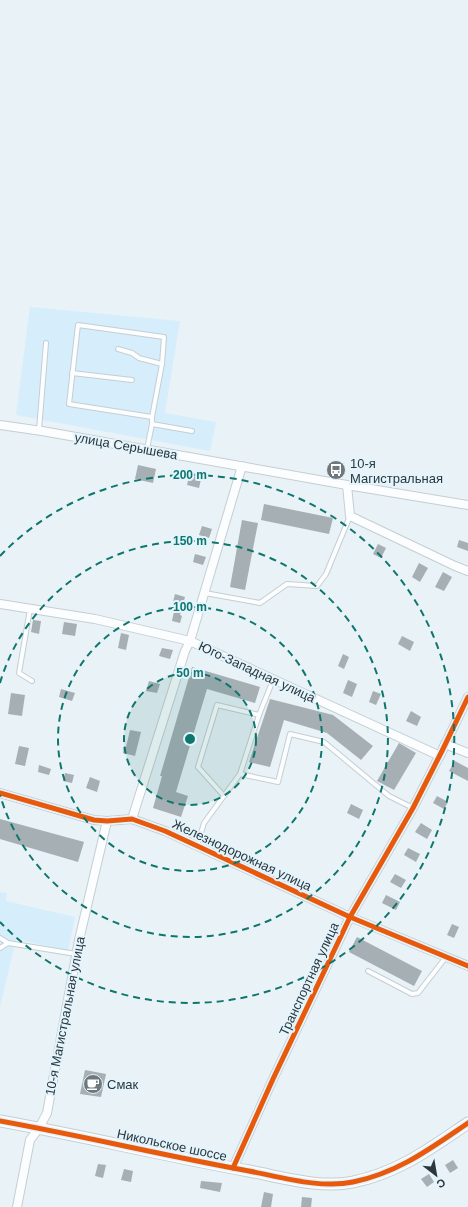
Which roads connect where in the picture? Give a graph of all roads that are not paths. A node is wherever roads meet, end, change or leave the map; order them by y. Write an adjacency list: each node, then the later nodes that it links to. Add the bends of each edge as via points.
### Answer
1 (46, 343): 9 (lane)
2 (118, 349): 3 (lane)
3 (162, 364): 4 (lane, via 164,337 78,325); 6 (lane)
4 (72, 373): 5 (lane); 6 (lane, via 69,404)
5 (132, 380)
6 (152, 417): 7 (lane)
7 (152, 424): 10 (lane); 11 (lane)
8 (0, 425): 9 (street, улица Серышева)
9 (38, 430): 11 (street, улица Серышева)
10 (192, 431)
11 (147, 449): 12 (street, улица Серышева)
12 (242, 466): 13 (street, улица Серышева); 17 (street)
13 (347, 485): 14 (street, улица Серышева); 15 (street)
14 (468, 505)
15 (350, 516): 16 (street); 17 (lane, via 326,574 317,586 287,584 260,603)
16 (468, 571)
17 (205, 592): 20 (street)
18 (0, 604): 19 (street, Юго-Западная улица)
19 (30, 608): 20 (street, Юго-Западная улица, via 95,619); 22 (lane, via 19,673)
20 (190, 642): 21 (street, Юго-Западная улица); 32 (street)
21 (273, 680): 24 (lane); 27 (street, Юго-Западная улица)
22 (32, 682)
23 (468, 697): 25 (street, Транспортная улица)
24 (259, 715): 28 (lane); 30 (lane, via 217,705 198,767)
25 (445, 744): 26 (street); 27 (street, Транспортная улица)
26 (468, 753)
27 (440, 756): 31 (street, Транспортная улица)
28 (240, 774): 30 (lane); 31 (lane, via 278,782 290,734 324,742 389,796)
29 (0, 792): 33 (street, Железнодорожная улица, via 94,820)
30 (224, 796): 34 (lane, via 204,824)
31 (413, 808): 35 (street, Транспортная улица)
32 (132, 819): 33 (street, Железнодорожная улица); 34 (street, Железнодорожная улица)
33 (107, 821): 39 (street, 10-я Магистральная улица)
34 (197, 846): 35 (street, Железнодорожная улица)
35 (350, 916): 40 (street, Железнодорожная улица); 46 (street, Транспортная улица, via 272,1079)
36 (0, 938): 37 (lane)
37 (8, 943): 38 (lane); 39 (lane)
38 (0, 948)
39 (76, 954): 45 (street, 10-я Магистральная улица, via 47,1113)
40 (446, 957): 41 (street, Железнодорожная улица); 42 (lane, via 418,993 412,994)
41 (468, 966)
42 (368, 971)
43 (0, 1121): 45 (street, Никольское шоссе)
44 (468, 1123): 46 (street, Никольское шоссе, via 416,1158 382,1174 353,1183 328,1185)
45 (39, 1128): 46 (street, Никольское шоссе); 47 (street, 10-я Магистральная улица, via 30,1140)
46 (233, 1168)
47 (17, 1207)

